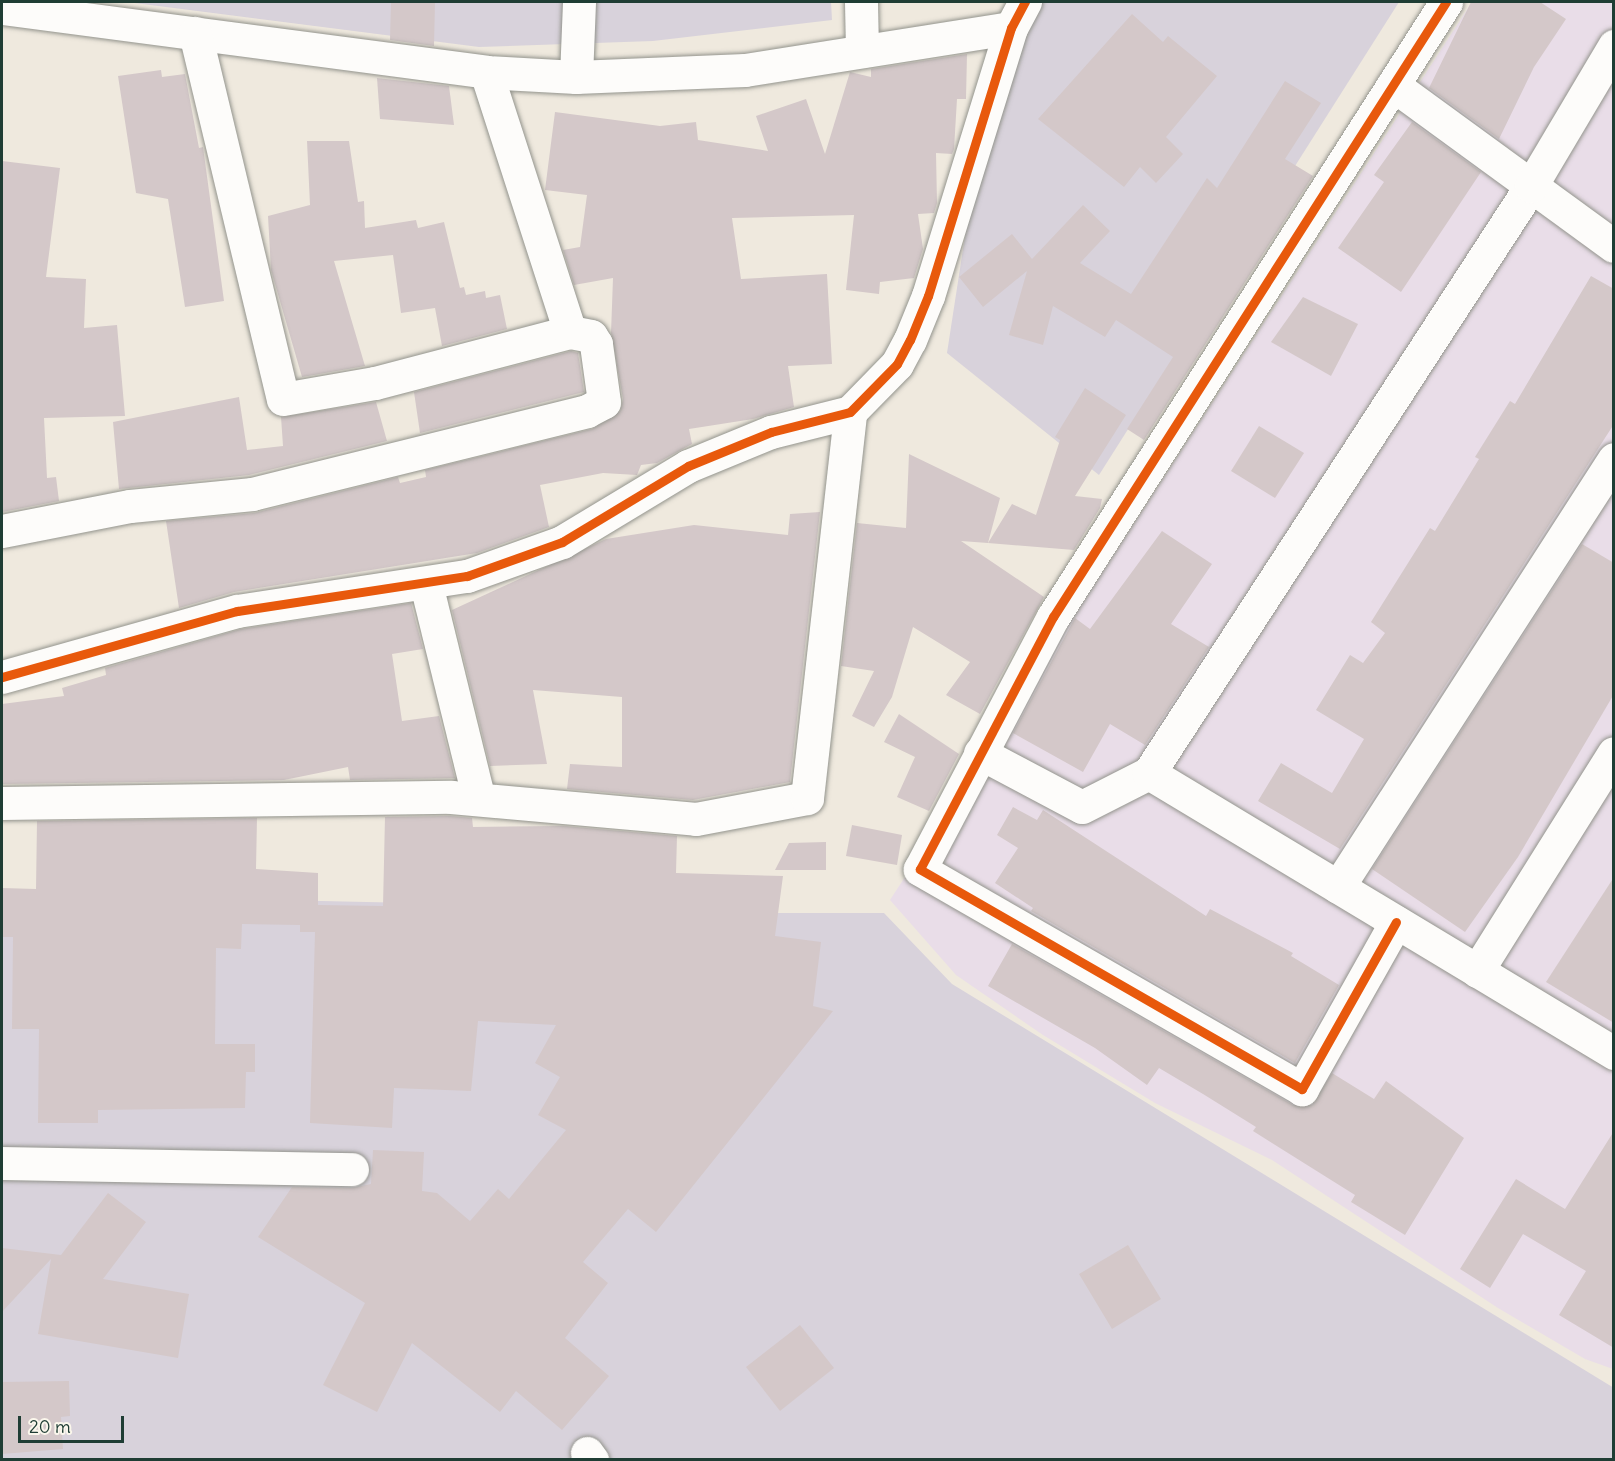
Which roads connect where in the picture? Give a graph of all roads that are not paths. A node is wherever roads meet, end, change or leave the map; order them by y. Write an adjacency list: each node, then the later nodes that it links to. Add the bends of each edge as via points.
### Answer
1 (579, 2): 10 (street)
2 (861, 2): 8 (street)
3 (1446, 2): 11 (street)
4 (2, 8): 6 (street)
5 (1018, 15): 8 (street); 15 (street, via 928,296 910,340 897,364)
6 (195, 33): 9 (street); 14 (street, via 283,399 375,383)
7 (1614, 46): 12 (street)
8 (862, 51): 10 (street, via 746,70)
9 (486, 72): 10 (street); 14 (street)
10 (576, 77)
11 (1393, 85): 12 (street); 20 (street, via 1053,617)
12 (1531, 186): 13 (street); 22 (street)
13 (1614, 246)
14 (570, 332): 17 (street, via 594,339 604,402 593,409 252,494 130,506)
15 (850, 411): 18 (street, via 771,432 688,466 562,542 467,576); 23 (street, via 807,798 696,819)
16 (1614, 459): 25 (street)
17 (2, 531)
18 (426, 584): 19 (street, via 237,610); 23 (street)
19 (2, 677)
20 (980, 753): 22 (street, via 1082,807); 26 (street, via 920,869 1302,1089)
21 (1614, 753): 27 (street)
22 (1149, 773): 25 (street)
23 (479, 799): 24 (street)
24 (2, 803)
25 (1338, 886): 26 (street)
26 (1396, 922): 27 (street)
27 (1477, 971): 28 (street)
28 (1614, 1053)
29 (2, 1163): 30 (street)
30 (352, 1169)

